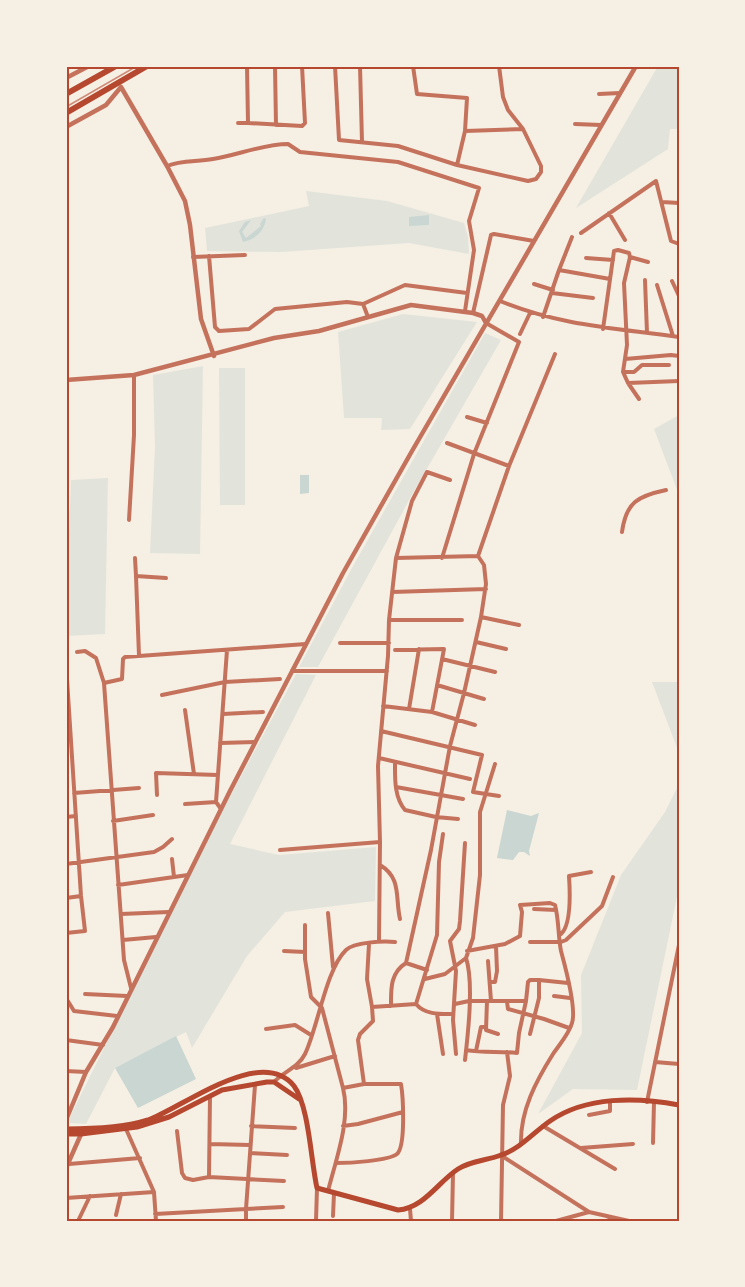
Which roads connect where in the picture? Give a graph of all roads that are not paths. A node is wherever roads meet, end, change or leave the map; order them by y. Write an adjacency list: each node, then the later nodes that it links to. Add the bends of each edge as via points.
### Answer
1 (89, 66): 14 (street)
2 (116, 66): 17 (highway)
3 (147, 66): 13 (highway)
4 (247, 66): 21 (street)
5 (275, 66): 23 (street)
6 (302, 66): 23 (street, via 304,124)
7 (335, 66): 28 (street, via 339,140)
8 (360, 66): 28 (street)
9 (413, 66): 10 (street); 27 (street, via 417,94 467,98)
10 (418, 66)
11 (499, 66): 26 (street, via 506,103)
12 (636, 66): 16 (street)
13 (131, 76): 15 (street); 19 (highway)
14 (66, 78)
15 (121, 87): 25 (street, via 106,105); 30 (street)
16 (620, 93): 18 (street); 24 (street)
17 (66, 94)
18 (599, 94)
19 (66, 113)
20 (238, 123): 21 (street)
21 (248, 123): 23 (street)
22 (576, 124): 24 (street)
23 (276, 125)
24 (601, 125): 37 (street)
25 (66, 127)
26 (523, 129): 27 (street); 29 (street, via 541,166 536,179 528,181)
27 (465, 131): 29 (street)
28 (362, 141): 29 (street, via 404,147)
29 (457, 165)
30 (167, 166): 41 (street, via 187,210); 53 (street, via 288,144 300,152 398,162 479,188 469,221 474,250)
31 (661, 202): 32 (street); 33 (street, via 656,180); 38 (street, via 670,241)
32 (679, 203)
33 (609, 213): 34 (street); 36 (street)
34 (581, 233)
35 (572, 237): 46 (street)
36 (625, 240)
37 (535, 241): 56 (street); 59 (street, via 491,235)
38 (679, 244)
39 (245, 255): 40 (street)
40 (209, 256): 41 (street); 57 (street, via 215,327 219,331 249,329 275,309)
41 (193, 257): 71 (street, via 201,319)
42 (630, 257): 44 (street, via 618,250 614,251); 45 (street); 65 (street, via 624,283)
43 (586, 258): 44 (street)
44 (613, 260): 47 (street)
45 (648, 262)
46 (559, 270): 47 (street); 52 (street)
47 (610, 279): 64 (street)
48 (645, 280): 66 (street)
49 (672, 281): 54 (street)
50 (534, 284): 52 (street)
51 (657, 285): 68 (street)
52 (552, 292): 55 (street); 62 (street)
53 (467, 293): 57 (street, via 405,285); 58 (street)
54 (679, 297)
55 (593, 298)
56 (500, 301): 60 (street); 63 (street)
57 (363, 304): 61 (street)
58 (465, 311): 59 (street); 61 (street, via 411,305)
59 (473, 313): 63 (street, via 482,316)
60 (530, 313): 62 (street); 67 (street)
61 (368, 317): 71 (street)
62 (543, 317): 64 (street)
63 (486, 323): 82 (street, via 519,342); 105 (street)
64 (603, 329): 65 (street)
65 (625, 332): 66 (street); 73 (street)
66 (647, 333): 68 (street)
67 (520, 334)
68 (673, 336): 69 (street)
69 (679, 337)
70 (555, 354): 85 (street)
71 (214, 356): 76 (street)
72 (679, 356): 73 (street)
73 (625, 359): 75 (street)
74 (669, 364): 75 (street, via 642,365 634,372)
75 (623, 372): 79 (street)
76 (134, 375): 77 (street); 88 (street)
77 (66, 380)
78 (679, 381): 79 (street)
79 (628, 383): 80 (street)
80 (639, 399)
81 (467, 417): 82 (street)
82 (487, 423): 84 (street)
83 (447, 443): 84 (street)
84 (474, 454): 85 (street); 93 (street)
85 (509, 466): 90 (street)
86 (450, 480): 92 (street, via 427,472 412,501)
87 (666, 490): 89 (street, via 639,497 623,520)
88 (129, 520)
89 (622, 532)
90 (478, 556): 93 (street); 96 (street, via 485,571)
91 (135, 558): 94 (street)
92 (396, 558): 93 (street); 97 (street)
93 (442, 558)
94 (136, 576): 95 (street); 111 (street)
95 (166, 578)
96 (486, 589): 97 (street); 98 (street)
97 (392, 592): 99 (street)
98 (481, 617): 101 (street); 102 (street)
99 (389, 620): 100 (street); 104 (street)
100 (462, 620)
101 (519, 625)
102 (476, 642): 107 (street); 114 (street)
103 (340, 643): 104 (street)
104 (388, 643): 116 (street)
105 (306, 644): 108 (street); 115 (street)
106 (419, 649): 109 (street); 112 (street, via 444,648); 126 (street)
107 (506, 649)
108 (227, 650): 111 (street); 119 (street)
109 (395, 650)
110 (77, 652): 120 (street, via 86,651 96,658)
111 (139, 656): 120 (street, via 124,658 122,679)
112 (442, 659): 114 (street); 121 (street)
113 (66, 664): 136 (street)
114 (471, 665): 117 (street); 122 (street)
115 (292, 671): 116 (street); 134 (street)
116 (387, 671): 125 (street)
117 (495, 672)
118 (280, 679): 119 (street)
119 (225, 682): 123 (street); 130 (street)
120 (104, 684): 149 (street)
121 (437, 685): 122 (street); 129 (street)
122 (465, 693): 124 (street); 131 (street)
123 (162, 695)
124 (484, 699)
125 (383, 706): 126 (street); 133 (street)
126 (409, 709): 129 (street)
127 (185, 710): 142 (street)
128 (262, 712): 130 (street)
129 (432, 712): 131 (street)
130 (223, 714): 135 (street)
131 (457, 720): 132 (street); 137 (street)
132 (475, 725)
133 (381, 731): 137 (street); 138 (street)
134 (255, 742): 135 (street); 158 (street)
135 (220, 743): 143 (street)
136 (68, 744): 146 (street)
137 (450, 746): 141 (street); 151 (street, via 482,755 473,792)
138 (379, 758): 139 (street); 167 (street)
139 (395, 762): 141 (street); 147 (street)
140 (495, 764): 151 (street)
141 (444, 773): 144 (street); 153 (street)
142 (194, 774): 143 (street); 152 (street, via 156,773)
143 (218, 775): 156 (street)
144 (470, 779)
145 (66, 780): 146 (street)
146 (74, 780): 150 (street)
147 (396, 787): 153 (street); 162 (street, via 405,810)
148 (140, 788): 149 (street)
149 (111, 792): 150 (street); 164 (street)
150 (74, 793): 160 (street)
151 (485, 794): 154 (street); 201 (street, via 480,812 476,926)
152 (157, 795)
153 (439, 796): 155 (street); 162 (street)
154 (499, 796)
155 (463, 799)
156 (216, 802): 157 (street); 158 (street)
157 (185, 804)
158 (221, 808): 176 (street)
159 (153, 815): 164 (street)
160 (76, 816): 161 (street); 172 (street)
161 (66, 817)
162 (436, 817): 163 (street); 205 (street)
163 (458, 819)
164 (113, 821): 170 (street)
165 (443, 834): 207 (street, via 437,935)
166 (172, 839): 170 (street, via 154,852)
167 (380, 842): 169 (street); 174 (street)
168 (465, 843): 206 (street, via 459,929 450,941)
169 (280, 850)
170 (116, 857): 172 (street); 179 (street)
171 (172, 859): 177 (street)
172 (79, 863): 173 (street); 180 (street)
173 (66, 864)
174 (380, 865): 187 (street, via 393,875); 193 (street)
175 (591, 872): 190 (street, via 569,876 568,922)
176 (188, 875): 177 (street); 184 (street)
177 (174, 877): 179 (street)
178 (613, 877): 196 (street, via 602,906)
179 (118, 885): 186 (street)
180 (81, 897): 181 (street); 189 (street, via 86,931)
181 (66, 898)
182 (534, 909): 183 (street)
183 (556, 910): 190 (street); 199 (street, via 550,903 520,905 520,936)
184 (169, 912): 186 (street); 191 (street)
185 (328, 913): 208 (street)
186 (121, 914): 192 (street)
187 (400, 919)
188 (305, 925): 202 (street)
189 (66, 933)
190 (560, 935): 196 (street)
191 (156, 938): 192 (street); 213 (street)
192 (123, 940): 213 (street)
193 (379, 940): 194 (street); 197 (street)
194 (395, 942)
195 (530, 942): 196 (street)
196 (561, 942): 212 (street)
197 (369, 944): 208 (street, via 346,950); 226 (street, via 366,979)
198 (679, 945): 250 (street)
199 (496, 946): 201 (street); 211 (street, via 495,982)
200 (284, 951): 202 (street)
201 (467, 951): 203 (street)
202 (305, 952): 227 (street, via 311,997)
203 (466, 958): 206 (street); 219 (street)
204 (488, 961): 211 (street)
205 (406, 963): 207 (street); 225 (street, via 395,971)
206 (456, 965): 209 (street, via 445,974); 224 (street)
207 (427, 970): 209 (street)
208 (333, 971): 227 (street)
209 (425, 979): 223 (street)
210 (539, 980): 212 (street); 221 (street, via 528,982); 234 (street, via 540,998)
211 (490, 982): 220 (street)
212 (568, 983): 218 (street)
213 (131, 988): 215 (street)
214 (85, 994): 215 (street)
215 (127, 996): 233 (street)
216 (554, 996): 218 (street)
217 (66, 998): 229 (street)
218 (570, 998): 236 (street, via 573,1011)
219 (469, 1001): 220 (street); 224 (street); 243 (street)
220 (489, 1001): 222 (street); 235 (street)
221 (526, 1001): 222 (street); 230 (street)
222 (507, 1002): 230 (street, via 508,1009)
223 (416, 1004): 225 (street); 231 (street, via 421,1010)
224 (455, 1004): 232 (street)
225 (391, 1006): 226 (street)
226 (372, 1007): 257 (street, via 373,1020 358,1040)
227 (322, 1008): 240 (street); 248 (street)
228 (66, 1011): 229 (street)
229 (74, 1011): 233 (street)
230 (523, 1012): 234 (street); 245 (street, via 517,1053)
231 (437, 1014): 232 (street); 246 (street)
232 (453, 1014): 247 (street)
233 (117, 1017): 242 (street)
234 (534, 1017): 236 (street); 239 (street)
235 (486, 1027): 238 (street); 244 (street, via 481,1027)
236 (569, 1028): 280 (street, via 540,1074 524,1112)
237 (266, 1029): 240 (street, via 295,1025)
238 (498, 1034)
239 (530, 1034)
240 (311, 1035): 252 (street, via 305,1054)
241 (66, 1040): 242 (street)
242 (103, 1045): 254 (street)
243 (466, 1050): 244 (street); 249 (street)
244 (476, 1051): 245 (street)
245 (507, 1052): 284 (street, via 510,1076 502,1105)
246 (443, 1054)
247 (456, 1054)
248 (336, 1056): 252 (street); 259 (street)
249 (465, 1060)
250 (655, 1062): 251 (street); 263 (street)
251 (679, 1064)
252 (294, 1068): 255 (street)
253 (66, 1071): 254 (street)
254 (87, 1072): 267 (street)
255 (277, 1079): 256 (main road, via 259,1073); 258 (main road); 293 (main road, via 292,1084 300,1100)
256 (219, 1084): 260 (main road); 271 (main road, via 163,1114)
257 (364, 1084): 259 (street); 265 (street, via 401,1084)
258 (255, 1085): 260 (main road); 268 (street)
259 (343, 1088): 269 (street, via 347,1108)
260 (222, 1090): 261 (main road)
261 (210, 1096): 271 (main road, via 169,1117); 277 (street)
262 (610, 1101): 263 (main road); 266 (street, via 610,1111); 270 (main road, via 574,1107)
263 (651, 1102): 264 (main road); 276 (street)
264 (679, 1105)
265 (403, 1112): 269 (street); 286 (street, via 398,1153 357,1163)
266 (589, 1115)
267 (66, 1120)
268 (251, 1126): 272 (street); 279 (street)
269 (344, 1126): 286 (street)
270 (543, 1126): 280 (main road); 281 (street)
271 (126, 1127): 275 (main road); 285 (street)
272 (296, 1128)
273 (66, 1131): 275 (main road)
274 (177, 1131): 290 (street, via 185,1178)
275 (82, 1132): 287 (street)
276 (652, 1143)
277 (210, 1144): 279 (street); 290 (street)
278 (633, 1144): 281 (street)
279 (250, 1145): 282 (street)
280 (521, 1145): 284 (main road)
281 (580, 1148): 288 (street)
282 (249, 1153): 283 (street); 291 (street)
283 (286, 1155)
284 (501, 1155): 289 (main road, via 474,1161); 302 (street); 313 (street)
285 (140, 1158): 287 (street); 294 (street)
286 (336, 1163): 295 (street)
287 (67, 1166)
288 (615, 1169)
289 (453, 1172): 301 (main road); 312 (street)
290 (208, 1177): 291 (street)
291 (248, 1180): 292 (street); 300 (street)
292 (284, 1181)
293 (317, 1188): 295 (main road); 310 (street)
294 (154, 1192): 296 (street); 303 (street)
295 (331, 1192): 301 (main road, via 399,1210); 305 (street)
296 (121, 1194): 297 (street); 304 (street)
297 (90, 1195): 298 (street); 307 (street)
298 (66, 1198)
299 (283, 1208): 300 (street)
300 (246, 1209): 303 (street); 309 (street)
301 (410, 1209): 311 (street)
302 (589, 1212): 306 (street); 314 (street)
303 (156, 1214): 308 (street)
304 (116, 1215)
305 (333, 1216)
306 (620, 1218): 315 (street); 316 (street)
307 (78, 1221)
308 (156, 1221)
309 (246, 1221)
310 (316, 1221)
311 (411, 1221)
312 (452, 1221)
313 (501, 1221)
314 (556, 1221)
315 (606, 1221)
316 (629, 1221)

